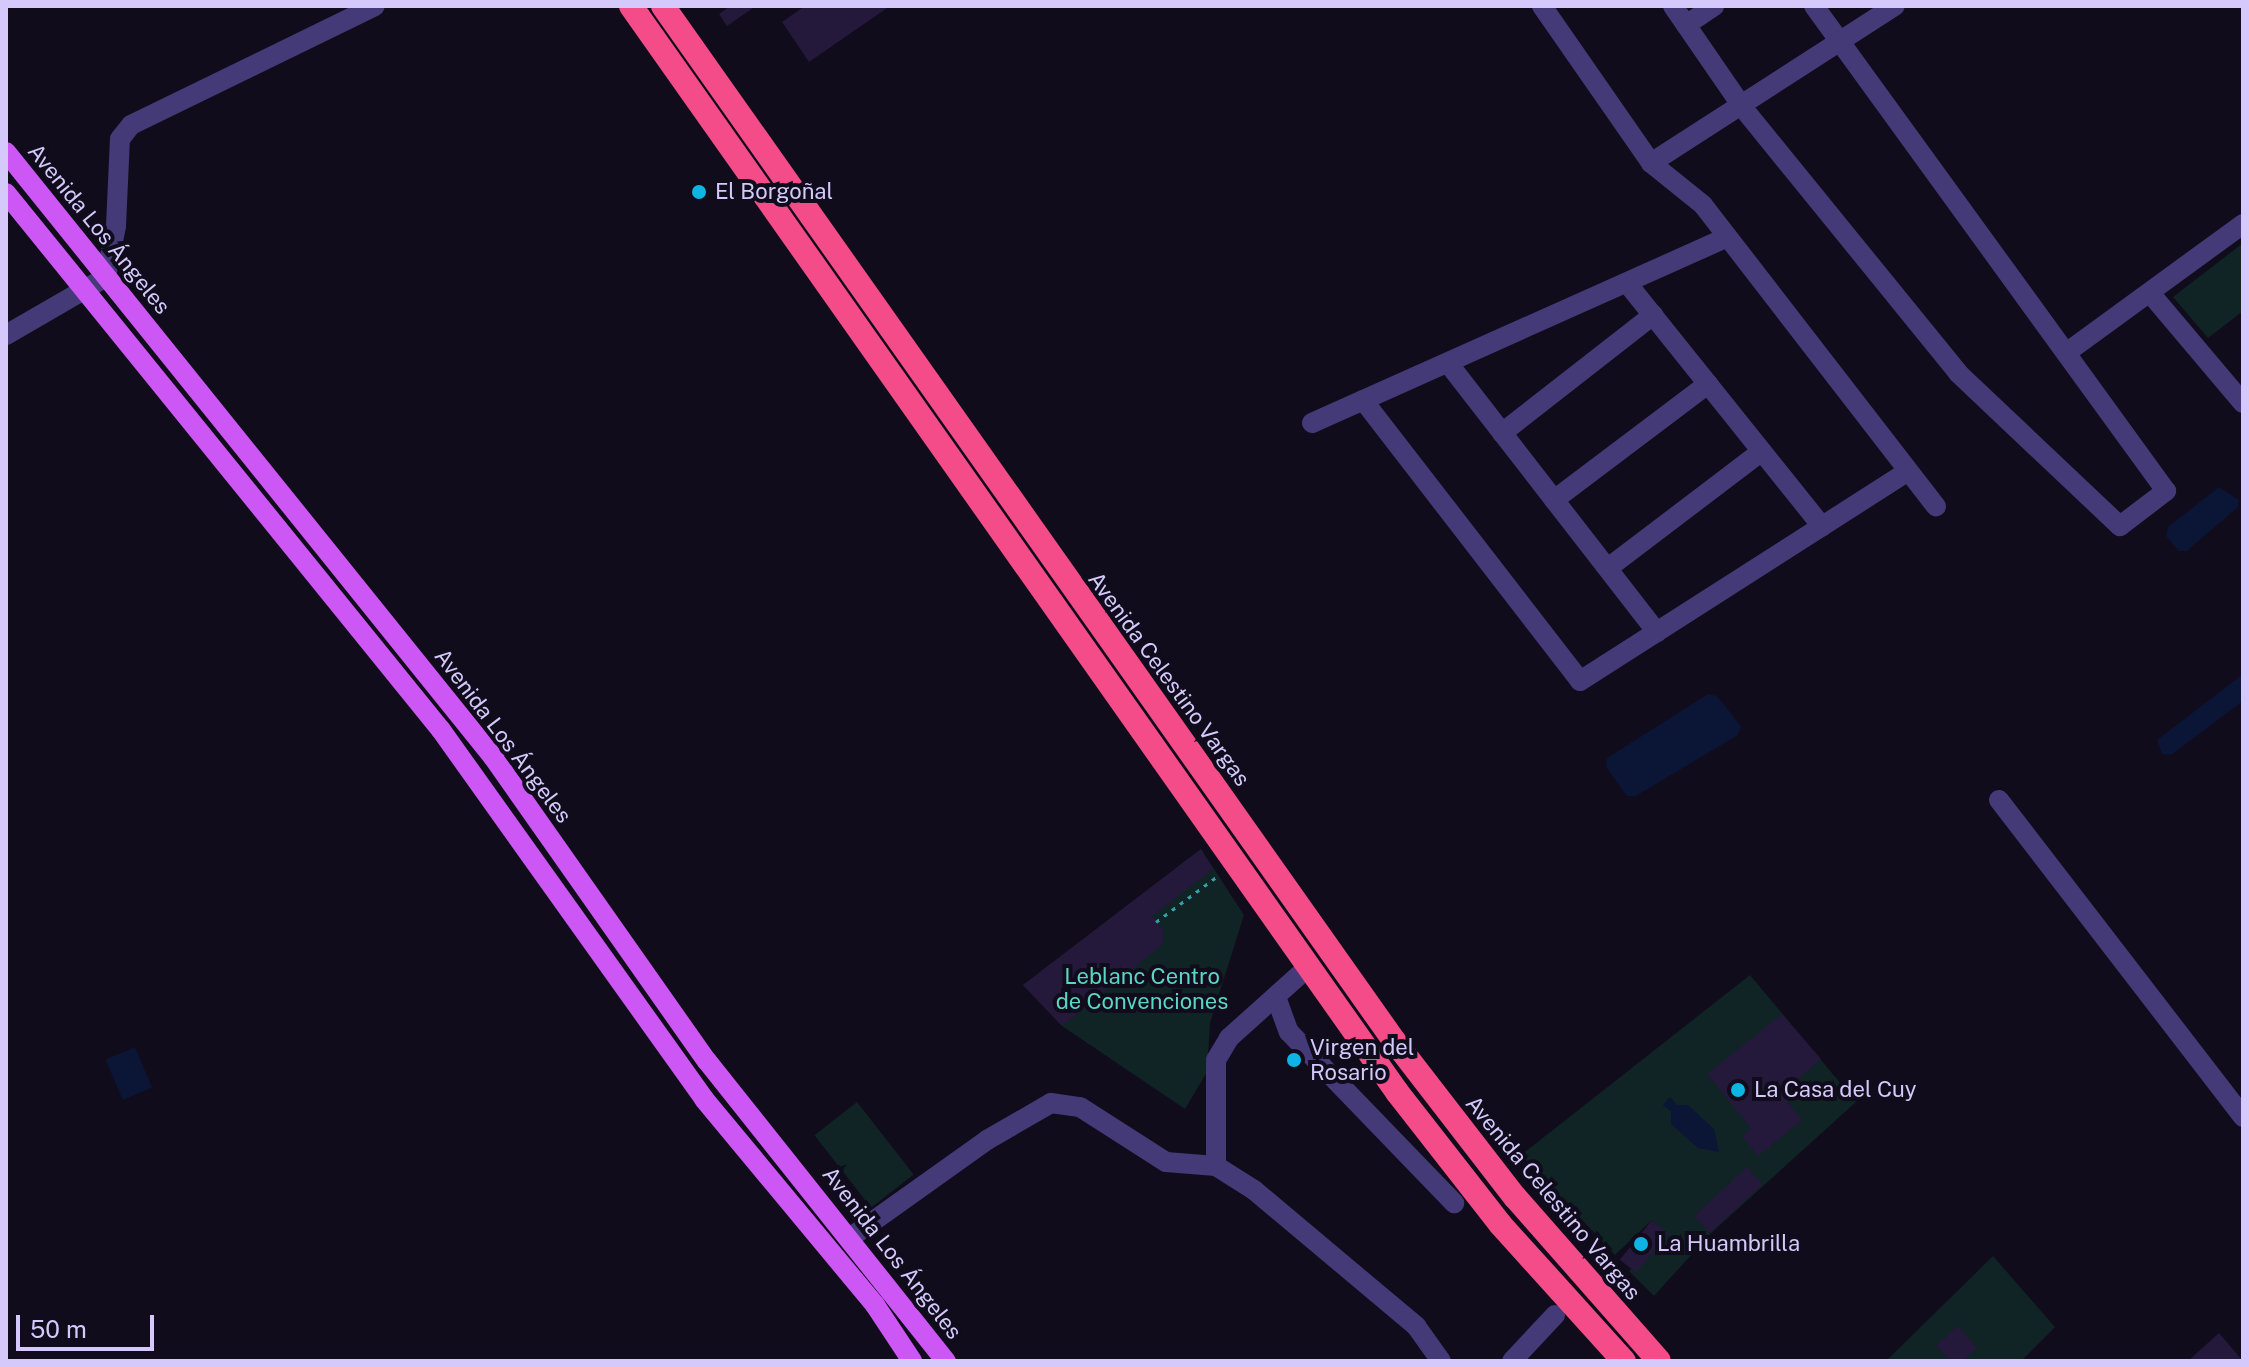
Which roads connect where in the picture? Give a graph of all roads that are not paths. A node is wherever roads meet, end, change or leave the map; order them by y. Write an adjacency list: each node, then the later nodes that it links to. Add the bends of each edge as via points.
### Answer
1 (375, 6): 22 (street, via 131,125 120,139 116,226)
2 (631, 6): 11 (highway)
3 (663, 6): 10 (highway, Avenida Celestino Vargas)
4 (1542, 6): 17 (street)
5 (1673, 6): 9 (street)
6 (1714, 6): 9 (street)
7 (1814, 6): 12 (street)
8 (1895, 6): 12 (street)
9 (1686, 25): 13 (street)
10 (679, 28): 11 (highway); 14 (highway, Avenida Celestino Vargas)
11 (657, 42): 16 (highway)
12 (1842, 44): 13 (street); 29 (street)
13 (1743, 108): 17 (street); 29 (street, via 1958,373 2120,526 2166,491)
14 (758, 141): 16 (highway); 21 (highway, Avenida Celestino Vargas)
15 (6, 152): 22 (main road, Avenida Los Ángeles)
16 (737, 156): 24 (highway)
17 (1651, 163): 20 (street, via 1703,205)
18 (6, 193): 25 (main road, Avenida Los Ángeles)
19 (2243, 224): 26 (street)
20 (1727, 237): 23 (street); 37 (street)
21 (850, 271): 24 (highway); 40 (highway, Avenida Celestino Vargas)
22 (106, 277): 25 (street); 55 (main road, Avenida Los Ángeles, via 493,757 707,1061)
23 (1627, 283): 27 (street); 30 (street)
24 (831, 288): 41 (highway)
25 (86, 292): 28 (street); 57 (main road, Avenida Los Ángeles, via 441,730 704,1099 875,1305)
26 (2150, 293): 29 (street); 33 (street)
27 (1653, 315): 31 (street); 35 (street)
28 (6, 335)
29 (2066, 353)
30 (1448, 363): 32 (street); 35 (street)
31 (1708, 384): 36 (street); 38 (street)
32 (1363, 400): 34 (street); 44 (street, via 1580,681)
33 (2243, 403)
34 (1312, 423)
35 (1502, 433): 38 (street)
36 (1762, 451): 42 (street); 43 (street)
37 (1908, 471): 39 (street); 42 (street)
38 (1554, 500): 43 (street)
39 (1936, 507)
40 (1018, 511): 41 (highway); 45 (highway, Avenida Celestino Vargas)
41 (996, 524): 46 (highway)
42 (1822, 526): 44 (street)
43 (1608, 568): 44 (street)
44 (1657, 632)
45 (1195, 760): 46 (highway); 48 (highway, Avenida Celestino Vargas)
46 (1173, 775): 49 (highway)
47 (1999, 800): 52 (street)
48 (1297, 903): 49 (highway); 62 (highway, Avenida Celestino Vargas, via 1487,1163)
49 (1274, 919): 50 (highway)
50 (1308, 967): 51 (street); 61 (highway, via 1500,1224)
51 (1276, 997): 53 (street, via 1229,1038 1216,1060); 54 (street, via 1289,1032)
52 (2243, 1117)
53 (1216, 1166): 55 (street, via 1166,1162 1080,1107 1051,1103 987,1140); 59 (street, via 1254,1190 1416,1326)
54 (1454, 1203)
55 (851, 1237): 58 (main road, Avenida Los Ángeles)
56 (1555, 1315): 60 (street)
57 (912, 1361)
58 (946, 1361)
59 (1441, 1361)
60 (1512, 1361)
61 (1624, 1361)
62 (1659, 1361)

